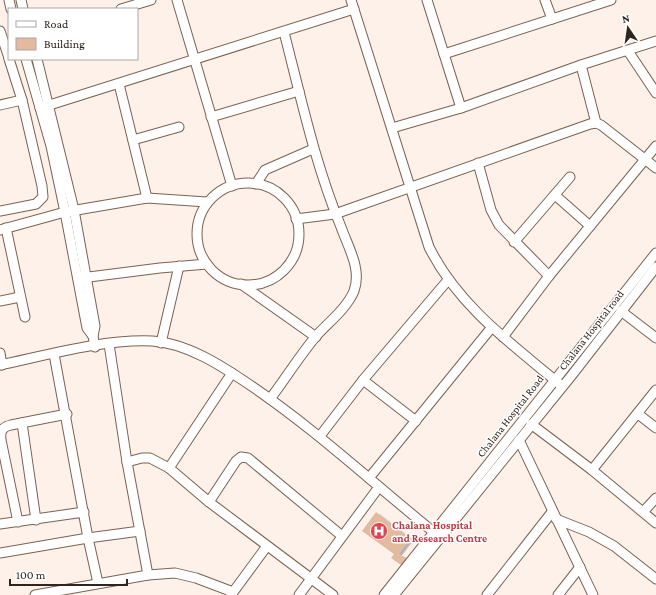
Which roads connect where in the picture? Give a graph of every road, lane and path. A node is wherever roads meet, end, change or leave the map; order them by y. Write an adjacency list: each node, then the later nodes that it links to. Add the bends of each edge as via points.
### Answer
1 (151, 0): 7 (street)
2 (177, 0): 15 (street)
3 (428, 0): 13 (street)
4 (545, 0): 8 (street)
5 (611, 0): 8 (street)
6 (352, 4): 10 (street); 30 (street)
7 (124, 8)
8 (552, 19): 13 (street)
9 (0, 31): 14 (street)
10 (284, 32): 15 (street); 21 (street)
11 (656, 41): 12 (street)
12 (628, 50): 19 (street); 22 (street)
13 (444, 54): 26 (street)
14 (8, 56)
15 (194, 59): 20 (street); 27 (street)
16 (9, 60): 23 (street)
17 (26, 60): 25 (street)
18 (37, 60): 25 (street)
19 (581, 65): 26 (street); 28 (street)
20 (119, 84): 25 (street); 31 (street)
21 (299, 91): 27 (street); 33 (street)
22 (656, 93)
23 (22, 100): 24 (street); 44 (street, via 42,186 42,197 36,204)
24 (0, 105)
25 (45, 107): 45 (street)
26 (461, 108): 30 (street)
27 (211, 117): 39 (street)
28 (596, 123): 34 (street); 35 (street)
29 (179, 126): 31 (street)
30 (392, 128): 40 (street)
31 (133, 140): 42 (street)
32 (656, 146): 34 (street)
33 (313, 149): 38 (street, via 265,170); 46 (street)
34 (645, 160): 36 (street); 48 (street)
35 (478, 163): 40 (street); 50 (street, via 491,210 499,225)
36 (656, 168)
37 (570, 177): 41 (street)
38 (256, 184): 39 (street); 47 (street, via 278,193 289,205)
39 (232, 186): 43 (street)
40 (410, 188): 46 (street); 57 (street, via 429,247)
41 (555, 195): 48 (street); 50 (street)
42 (147, 198): 43 (street); 45 (street)
43 (207, 202): 52 (street, via 199,218 197,234 199,250)
44 (0, 211)
45 (70, 211): 49 (street); 56 (street)
46 (335, 214): 47 (street); 64 (street, via 355,263 354,291 348,302)
47 (296, 219): 58 (street, via 299,234 296,250 284,269 264,282)
48 (590, 226): 55 (street)
49 (3, 229): 59 (street)
50 (514, 242): 55 (street)
51 (656, 253): 75 (street, Chalana Hospital Road)
52 (207, 264): 53 (street); 58 (street, via 218,276)
53 (179, 266): 56 (street); 67 (street)
54 (656, 267): 61 (street, Chalana Hospital road)
55 (549, 276): 65 (street)
56 (82, 278): 69 (street, via 95,326)
57 (448, 280): 63 (street); 74 (street)
58 (241, 284): 64 (street)
59 (20, 297): 60 (street); 62 (street)
60 (0, 301)
61 (621, 311): 66 (street); 76 (street, Chalana Hospital road)
62 (25, 317)
63 (492, 327): 65 (street); 81 (street)
64 (316, 336): 78 (street)
65 (503, 337): 75 (street)
66 (656, 338)
67 (161, 343): 68 (street); 73 (street, via 213,361)
68 (109, 344): 69 (street); 87 (street)
69 (95, 346): 71 (street)
70 (0, 353): 72 (street)
71 (54, 354): 72 (street); 79 (street)
72 (1, 365)
73 (232, 374): 78 (street); 88 (street)
74 (363, 380): 81 (street); 85 (street)
75 (554, 380): 76 (street); 102 (street, Chalana Hospital Road)
76 (562, 386): 83 (street, Chalana Hospital road)
77 (656, 390): 80 (street)
78 (270, 399): 85 (street)
79 (67, 414): 82 (street); 94 (street)
80 (638, 414): 84 (street); 89 (street)
81 (416, 421): 90 (street)
82 (22, 423): 97 (street); 98 (street, via 5,426 1,434)
83 (532, 424): 86 (street, Chalana Hospital road); 89 (street)
84 (656, 428)
85 (320, 436): 90 (street)
86 (519, 440): 96 (street); 102 (street, Chalana Hospital road)
87 (127, 462): 88 (street, via 150,458); 101 (street)
88 (169, 468): 93 (street)
89 (592, 470): 95 (street)
90 (369, 478): 91 (street)
91 (379, 487): 102 (street); 103 (street)
92 (656, 498): 95 (street)
93 (209, 502): 103 (street, via 236,461 241,457 248,458); 105 (street)
94 (84, 512): 97 (street); 104 (street)
95 (643, 512): 99 (street)
96 (554, 516): 107 (street); 110 (street, via 614,546); 118 (street)
97 (36, 520): 98 (street)
98 (18, 522): 100 (street)
99 (656, 523)
100 (0, 524)
101 (140, 531): 104 (street); 108 (street)
102 (437, 535): 116 (street, Chalana Hospital Road); 117 (street, Chalana Hospital road)
103 (342, 536): 109 (street)
104 (88, 538): 106 (street); 111 (street)
105 (267, 546): 109 (street); 112 (street)
106 (0, 553)
107 (580, 567): 119 (street); 120 (street)
108 (148, 575): 111 (street); 112 (street, via 186,575)
109 (311, 578): 114 (street); 115 (street)
110 (656, 579)
111 (98, 583): 113 (street)
112 (232, 594)
113 (35, 595)
114 (299, 595)
115 (333, 595)
116 (384, 595)
117 (394, 595)
118 (487, 595)
119 (558, 595)
120 (593, 595)

